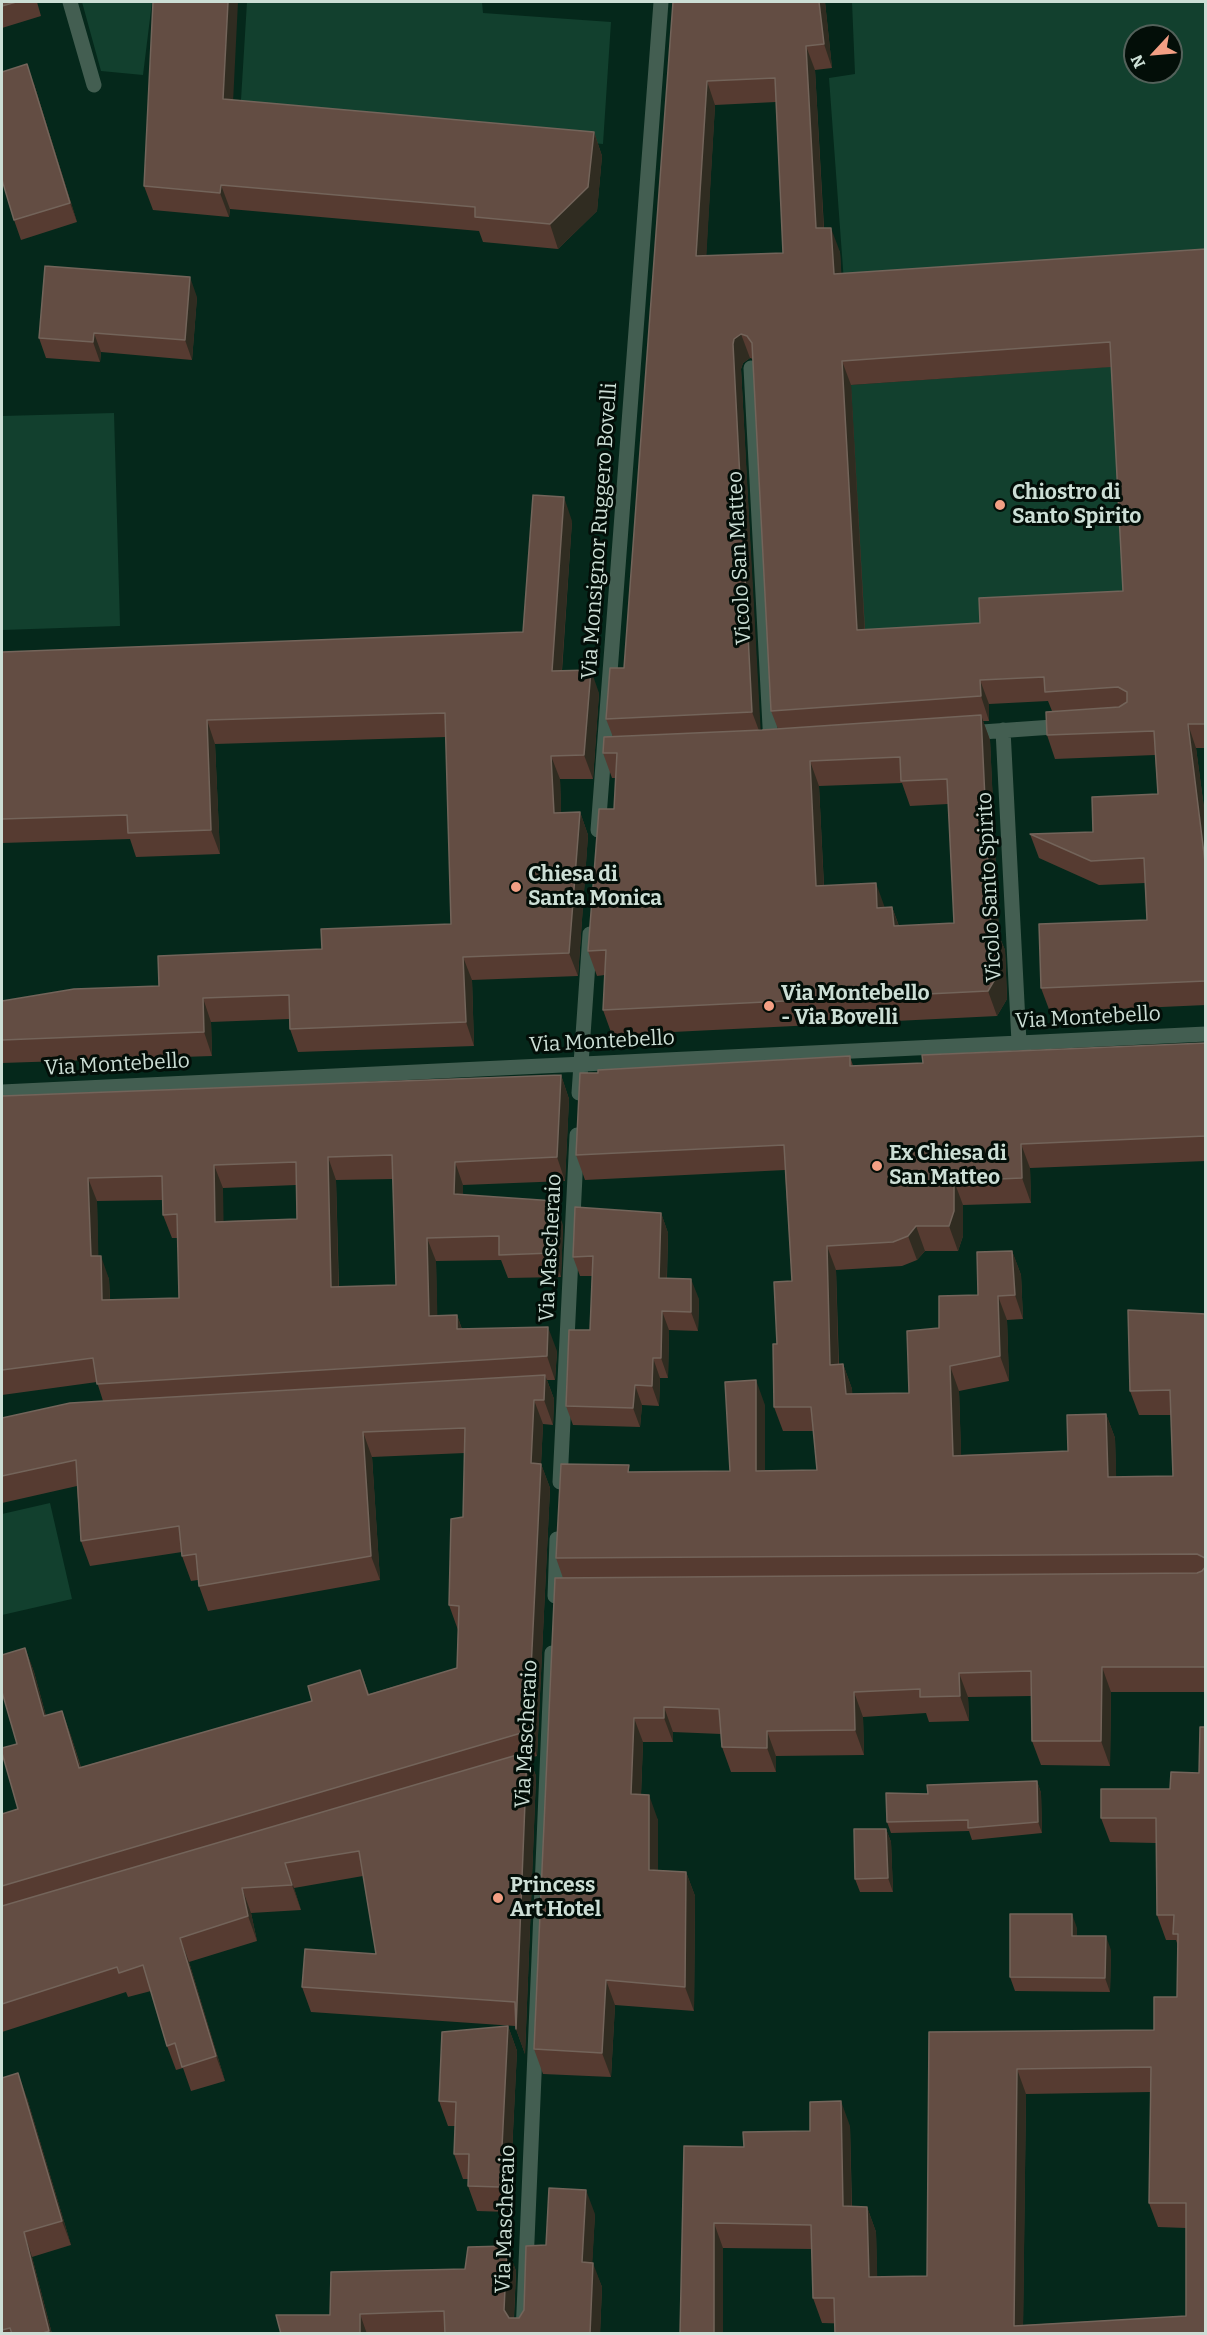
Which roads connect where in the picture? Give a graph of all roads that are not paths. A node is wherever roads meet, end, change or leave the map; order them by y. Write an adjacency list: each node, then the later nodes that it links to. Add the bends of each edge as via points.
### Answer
1 (70, 2): 3 (street)
2 (661, 2): 9 (street, Via Monsignor Ruggero Bovelli, via 610,753)
3 (94, 86)
4 (751, 368): 8 (street, Vicolo San Matteo)
5 (1082, 725): 6 (street)
6 (1003, 730): 7 (street); 12 (street, Vicolo Santo Spirito)
7 (957, 733)
8 (771, 745)
9 (597, 846)
10 (592, 915): 13 (street)
11 (1206, 1034): 12 (street, Via Montebello)
12 (1019, 1042): 13 (street, Via Montebello)
13 (581, 1064): 14 (street, Via Montebello); 15 (street, Via Mascheraio, via 559,1390)
14 (2, 1092)
15 (559, 1503)
16 (558, 1525): 17 (street, via 561,1593)
17 (554, 1616)
18 (552, 1639): 19 (street, Via Mascheraio, via 540,1764)
19 (522, 2334)

